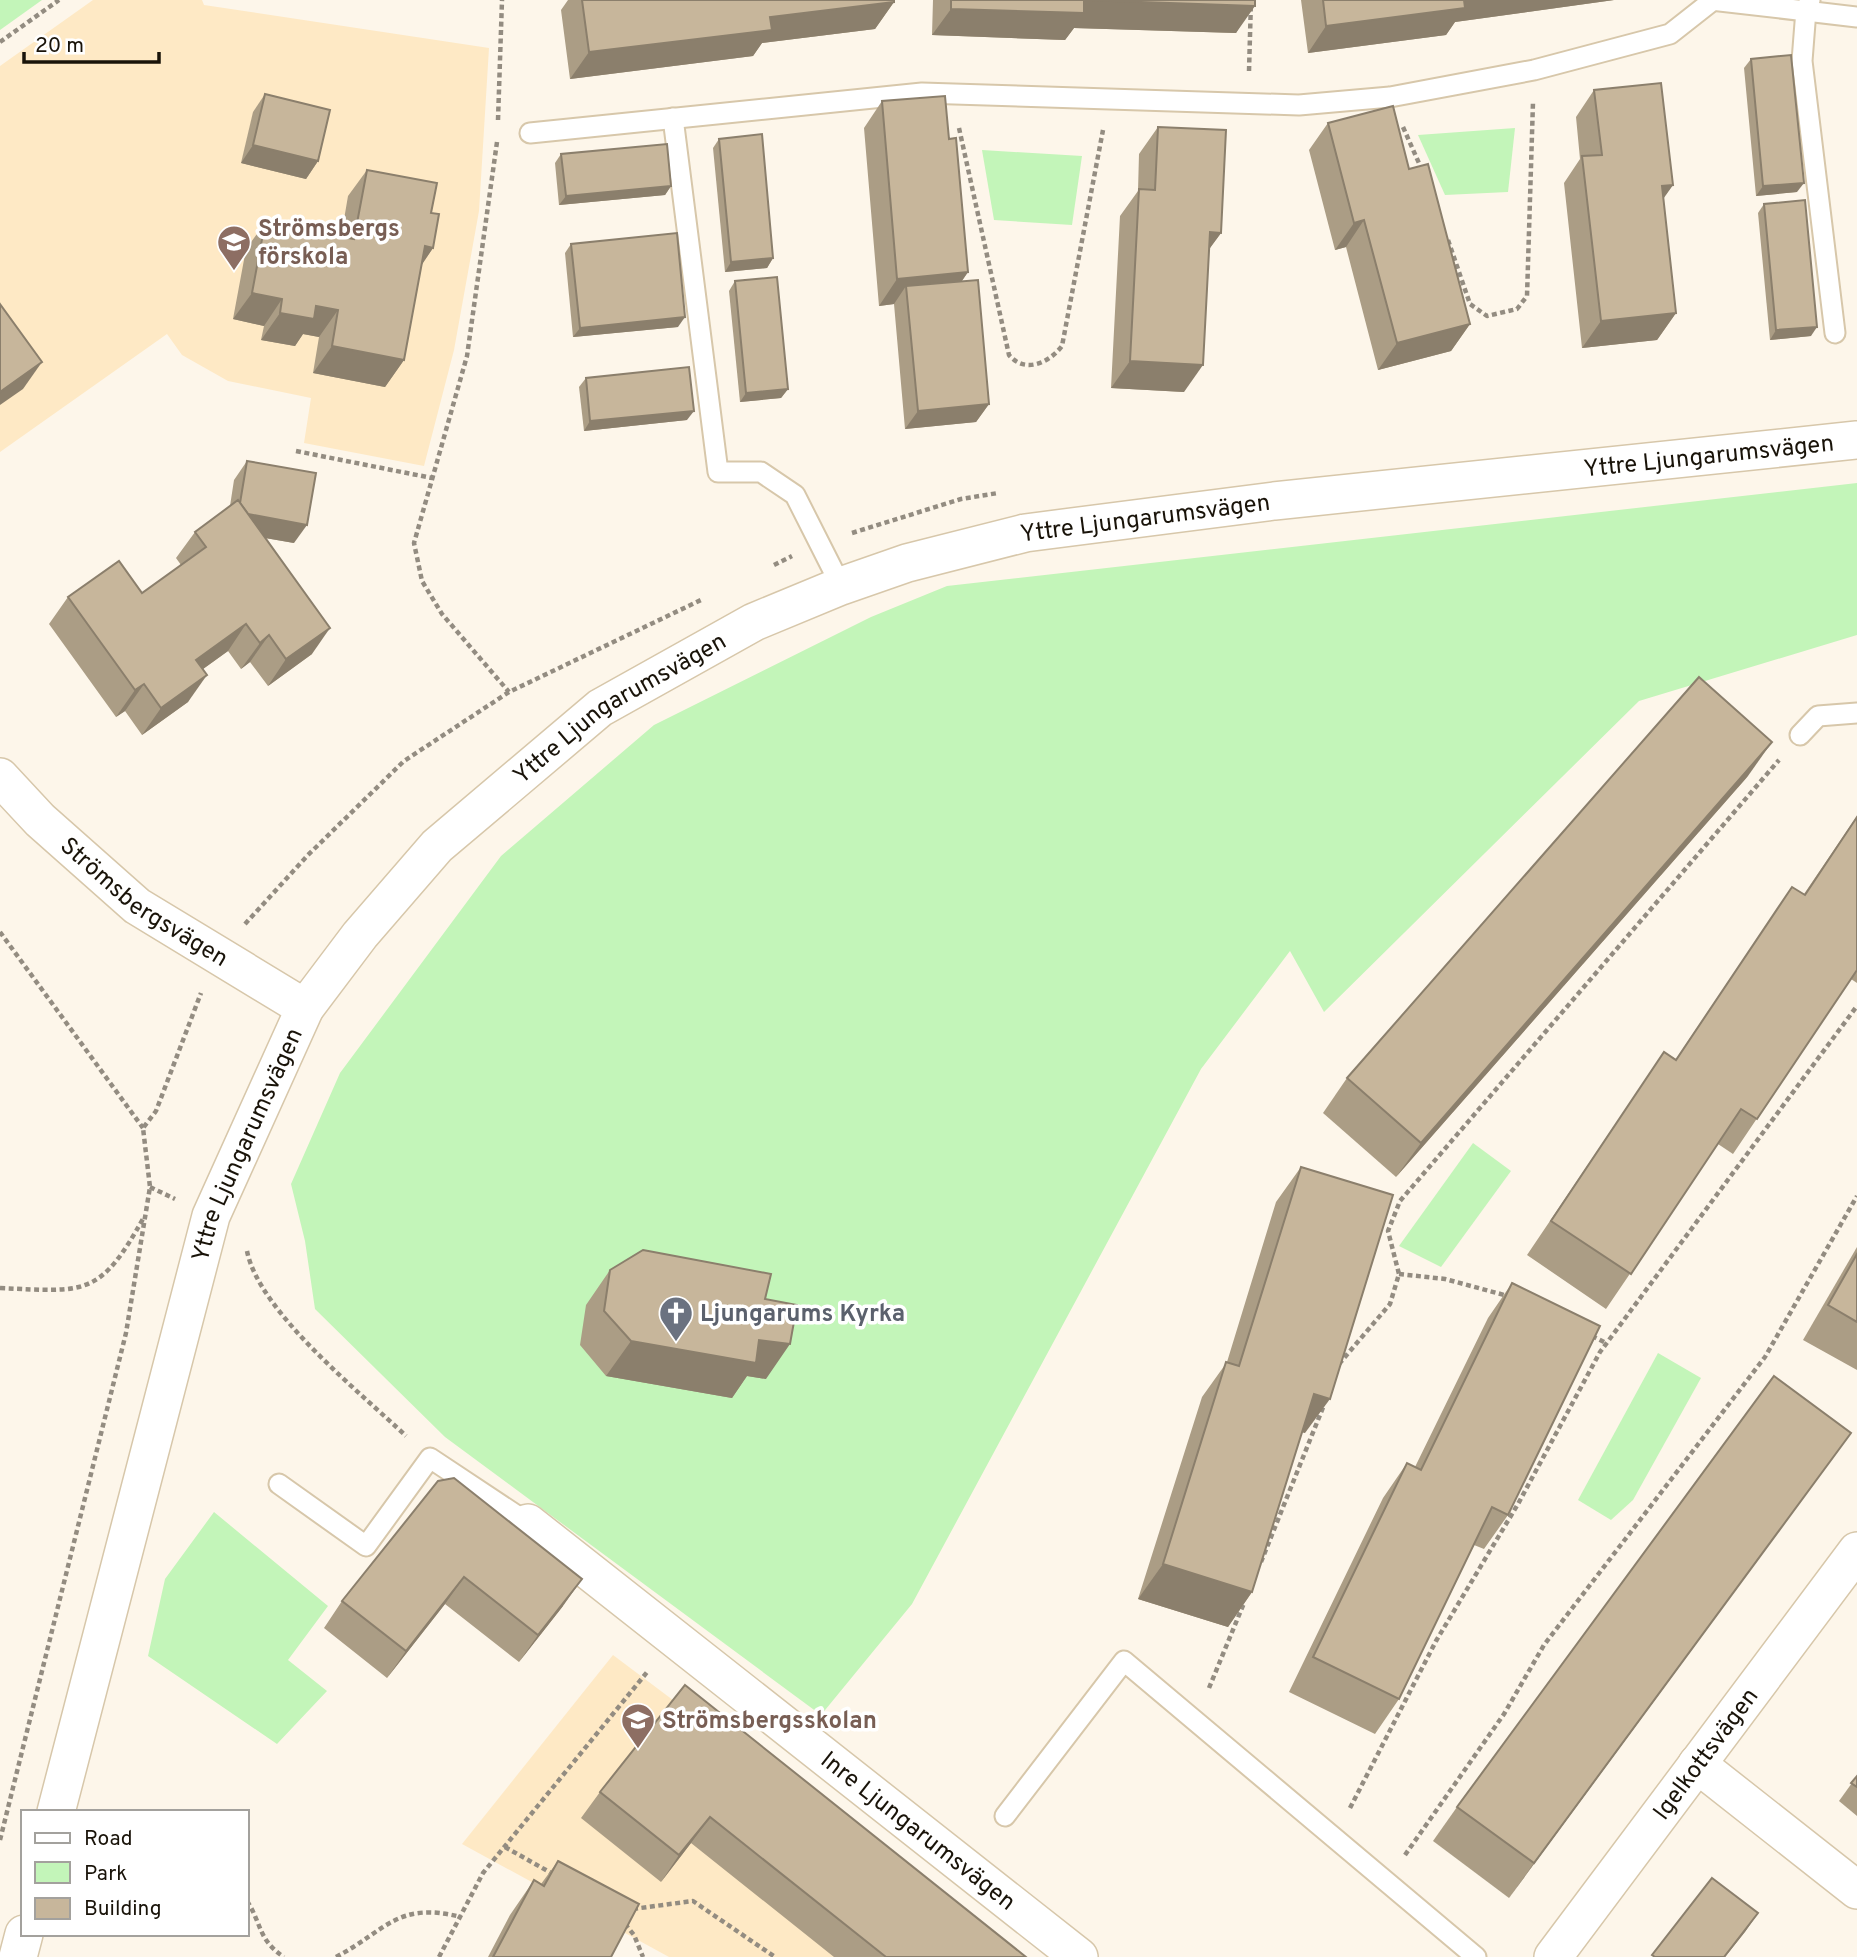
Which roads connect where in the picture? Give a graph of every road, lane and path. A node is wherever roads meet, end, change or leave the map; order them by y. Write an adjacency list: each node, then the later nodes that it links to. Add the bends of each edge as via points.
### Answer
1 (60, 0): 7 (path)
2 (502, 0): 20 (path, via 498,143 467,356)
3 (1251, 0): 12 (path)
4 (1712, 1): 5 (lane); 8 (lane, via 1670,34)
5 (1808, 5): 6 (lane); 17 (lane, via 1802,61)
6 (1857, 17)
7 (0, 41)
8 (1534, 70): 10 (lane); 16 (path, via 1527,296 1517,309 1488,316 1470,304)
9 (952, 93): 11 (lane); 11 (path, via 1009,355 1014,362 1026,364 1041,364 1062,346); 13 (lane)
10 (1391, 97): 12 (lane, via 1299,105); 15 (path)
11 (1110, 98): 12 (lane)
12 (1247, 103)
13 (673, 118): 14 (lane); 22 (lane, via 718,472 761,472 795,495)
14 (530, 133)
15 (1424, 174)
16 (1447, 239)
17 (1835, 333)
18 (1857, 440): 24 (street, Yttre Ljungarumsvägen, via 1288,500 1026,533 907,563)
19 (296, 451): 20 (path)
20 (432, 478): 26 (path, via 414,543 422,580 442,614)
21 (1000, 493): 22 (path, via 961,499)
22 (821, 542): 23 (path); 24 (lane)
23 (772, 566)
24 (841, 586): 33 (street, Yttre Ljungarumsvägen, via 754,622 600,708 437,846)
25 (710, 596): 26 (path)
26 (509, 692): 31 (path, via 404,761 308,855)
27 (1857, 713): 28 (lane, via 1818,716)
28 (1800, 735): 39 (path, via 1400,1201 1388,1231)
29 (0, 777): 31 (street, Strömsbergsvägen, via 40,820 137,906)
30 (0, 932): 34 (path)
31 (221, 956): 33 (street, Strömsbergsvägen); 34 (path, via 194,1004 156,1111)
32 (1857, 1006): 43 (path)
33 (305, 1008): 38 (street, Yttre Ljungarumsvägen)
34 (143, 1128): 35 (path)
35 (150, 1187): 37 (path); 38 (path)
36 (1857, 1196): 61 (path, via 1765,1357 1544,1645 1474,1758)
37 (146, 1213): 40 (path, via 123,1255 93,1284 76,1290); 58 (path, via 126,1333)
38 (211, 1216): 46 (path, via 243,1231 259,1284 306,1340); 55 (street, Yttre Ljungarumsvägen)
39 (1399, 1274): 41 (path, via 1444,1279); 44 (path, via 1390,1304 1340,1361)
40 (0, 1288)
41 (1513, 1298)
42 (1583, 1332): 43 (path)
43 (1606, 1343): 57 (path, via 1436,1641)
44 (1335, 1374)
45 (1326, 1399): 50 (path)
46 (430, 1458): 47 (lane, via 366,1546); 48 (lane)
47 (279, 1485)
48 (528, 1523): 52 (street, Inre Ljungarumsvägen)
49 (1857, 1551): 54 (street, Igelkottsvägen)
50 (1257, 1573)
51 (1247, 1597): 53 (path)
52 (674, 1639): 59 (path); 74 (street, Inre Ljungarumsvägen)
53 (1195, 1721): 56 (lane, via 1124,1661); 57 (lane)
54 (1697, 1764): 62 (street); 76 (street, Igelkottsvägen)
55 (57, 1810)
56 (1004, 1816)
57 (1335, 1839): 61 (lane)
58 (0, 1840)
59 (505, 1847): 60 (path); 65 (path, via 483,1873)
60 (566, 1881)
61 (1385, 1881): 75 (lane)
62 (1857, 1890)
63 (248, 1902): 69 (path, via 258,1931 270,1948)
64 (626, 1910): 73 (path, via 693,1901)
65 (461, 1917): 70 (path, via 436,1911 409,1912); 71 (path)
66 (621, 1920): 72 (path, via 634,1935)
67 (23, 1936): 68 (street)
68 (18, 1957)
69 (284, 1957)
70 (336, 1957)
71 (439, 1957)
72 (643, 1957)
73 (775, 1957)
74 (1079, 1957)
75 (1476, 1957)
76 (1553, 1957)

